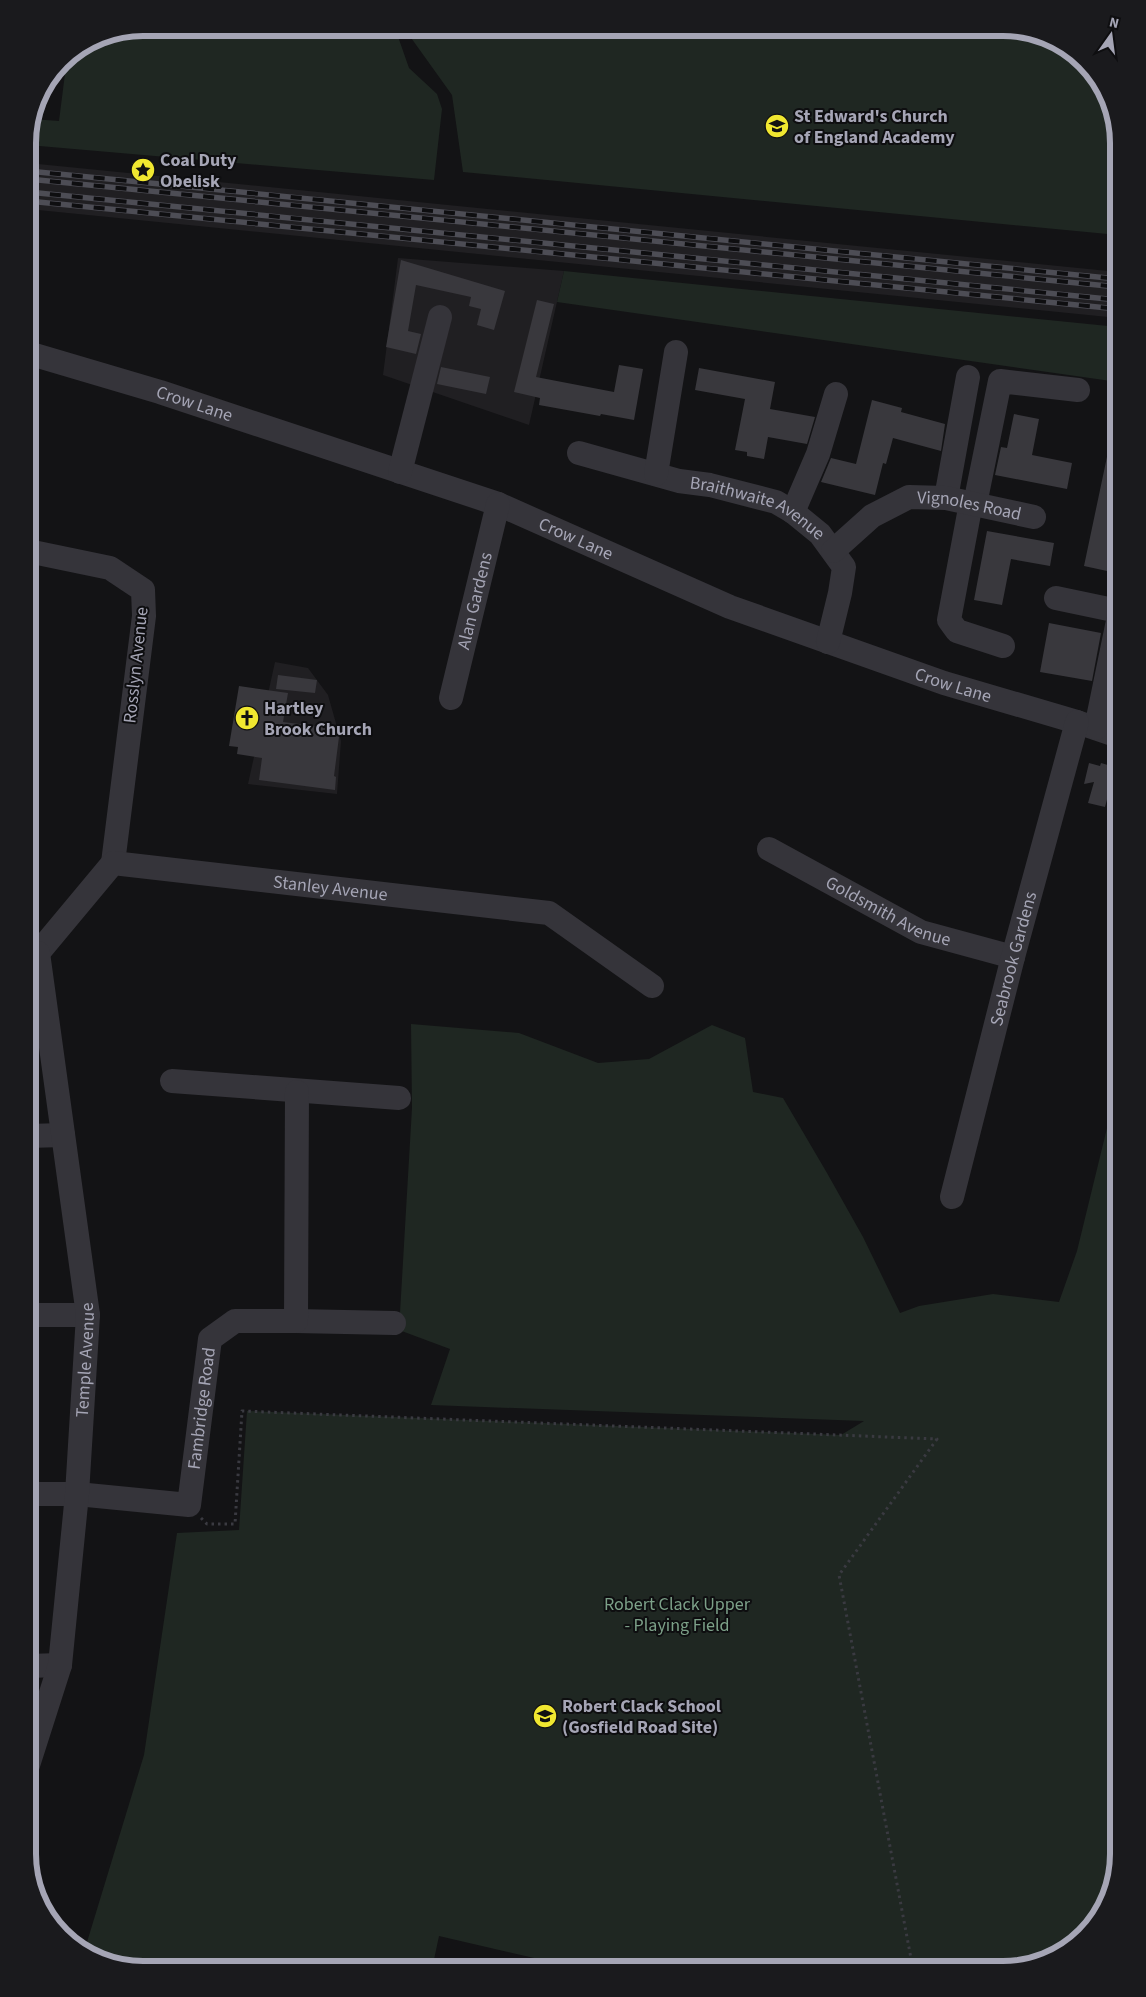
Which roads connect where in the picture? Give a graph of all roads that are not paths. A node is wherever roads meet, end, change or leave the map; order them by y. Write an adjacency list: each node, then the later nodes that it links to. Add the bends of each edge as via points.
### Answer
1 (440, 317): 8 (street)
2 (676, 352): 9 (street)
3 (36, 356): 8 (street, Crow Lane, via 160,392)
4 (968, 377): 10 (street)
5 (1078, 390): 11 (street, via 1000,381)
6 (836, 394): 13 (street, via 818,454)
7 (579, 453): 9 (street, Braithwaite Avenue)
8 (400, 472): 12 (street, Crow Lane)
9 (656, 474): 13 (street, Braithwaite Avenue, via 776,502)
10 (946, 498): 11 (street, Vignoles Road); 15 (street, Vignoles Road, via 909,497 872,516)
11 (973, 503): 14 (street, Vignoles Road); 20 (street, via 949,620 957,631)
12 (498, 504): 19 (street, Crow Lane, via 730,607); 22 (street, Alan Gardens)
13 (793, 512): 15 (street, Braithwaite Avenue, via 820,534)
14 (1034, 517)
15 (832, 551): 19 (street, Braithwaite Avenue, via 844,567)
16 (36, 553): 26 (street, Rosslyn Avenue, via 110,568 143,590 144,616)
17 (1056, 598): 18 (street)
18 (1110, 609)
19 (828, 642): 23 (street, Crow Lane, via 944,683)
20 (1003, 646)
21 (1110, 647): 23 (street, Seabrook Gardens)
22 (451, 698)
23 (1086, 725): 24 (street, Crow Lane); 28 (street, Seabrook Gardens)
24 (1110, 733)
25 (769, 849): 28 (street, Goldsmith Avenue, via 921,932)
26 (113, 863): 27 (street); 30 (street, Stanley Avenue, via 549,913)
27 (36, 950)
28 (1013, 957): 36 (street, Seabrook Gardens)
29 (36, 971): 34 (street, Temple Avenue)
30 (652, 986)
31 (172, 1082): 32 (street)
32 (297, 1092): 33 (street); 39 (street)
33 (399, 1098)
34 (63, 1135): 35 (street); 38 (street, Temple Avenue)
35 (36, 1136)
36 (952, 1197)
37 (36, 1315): 38 (street)
38 (88, 1315): 42 (street, Temple Avenue)
39 (296, 1321): 40 (street, Fambridge Road); 42 (street, Fambridge Road, via 235,1322 210,1339 189,1505)
40 (394, 1323)
41 (36, 1494): 42 (street)
42 (77, 1494): 43 (street, Temple Avenue)
43 (60, 1665): 44 (street); 45 (street, Temple Avenue)
44 (36, 1666)
45 (36, 1740)

